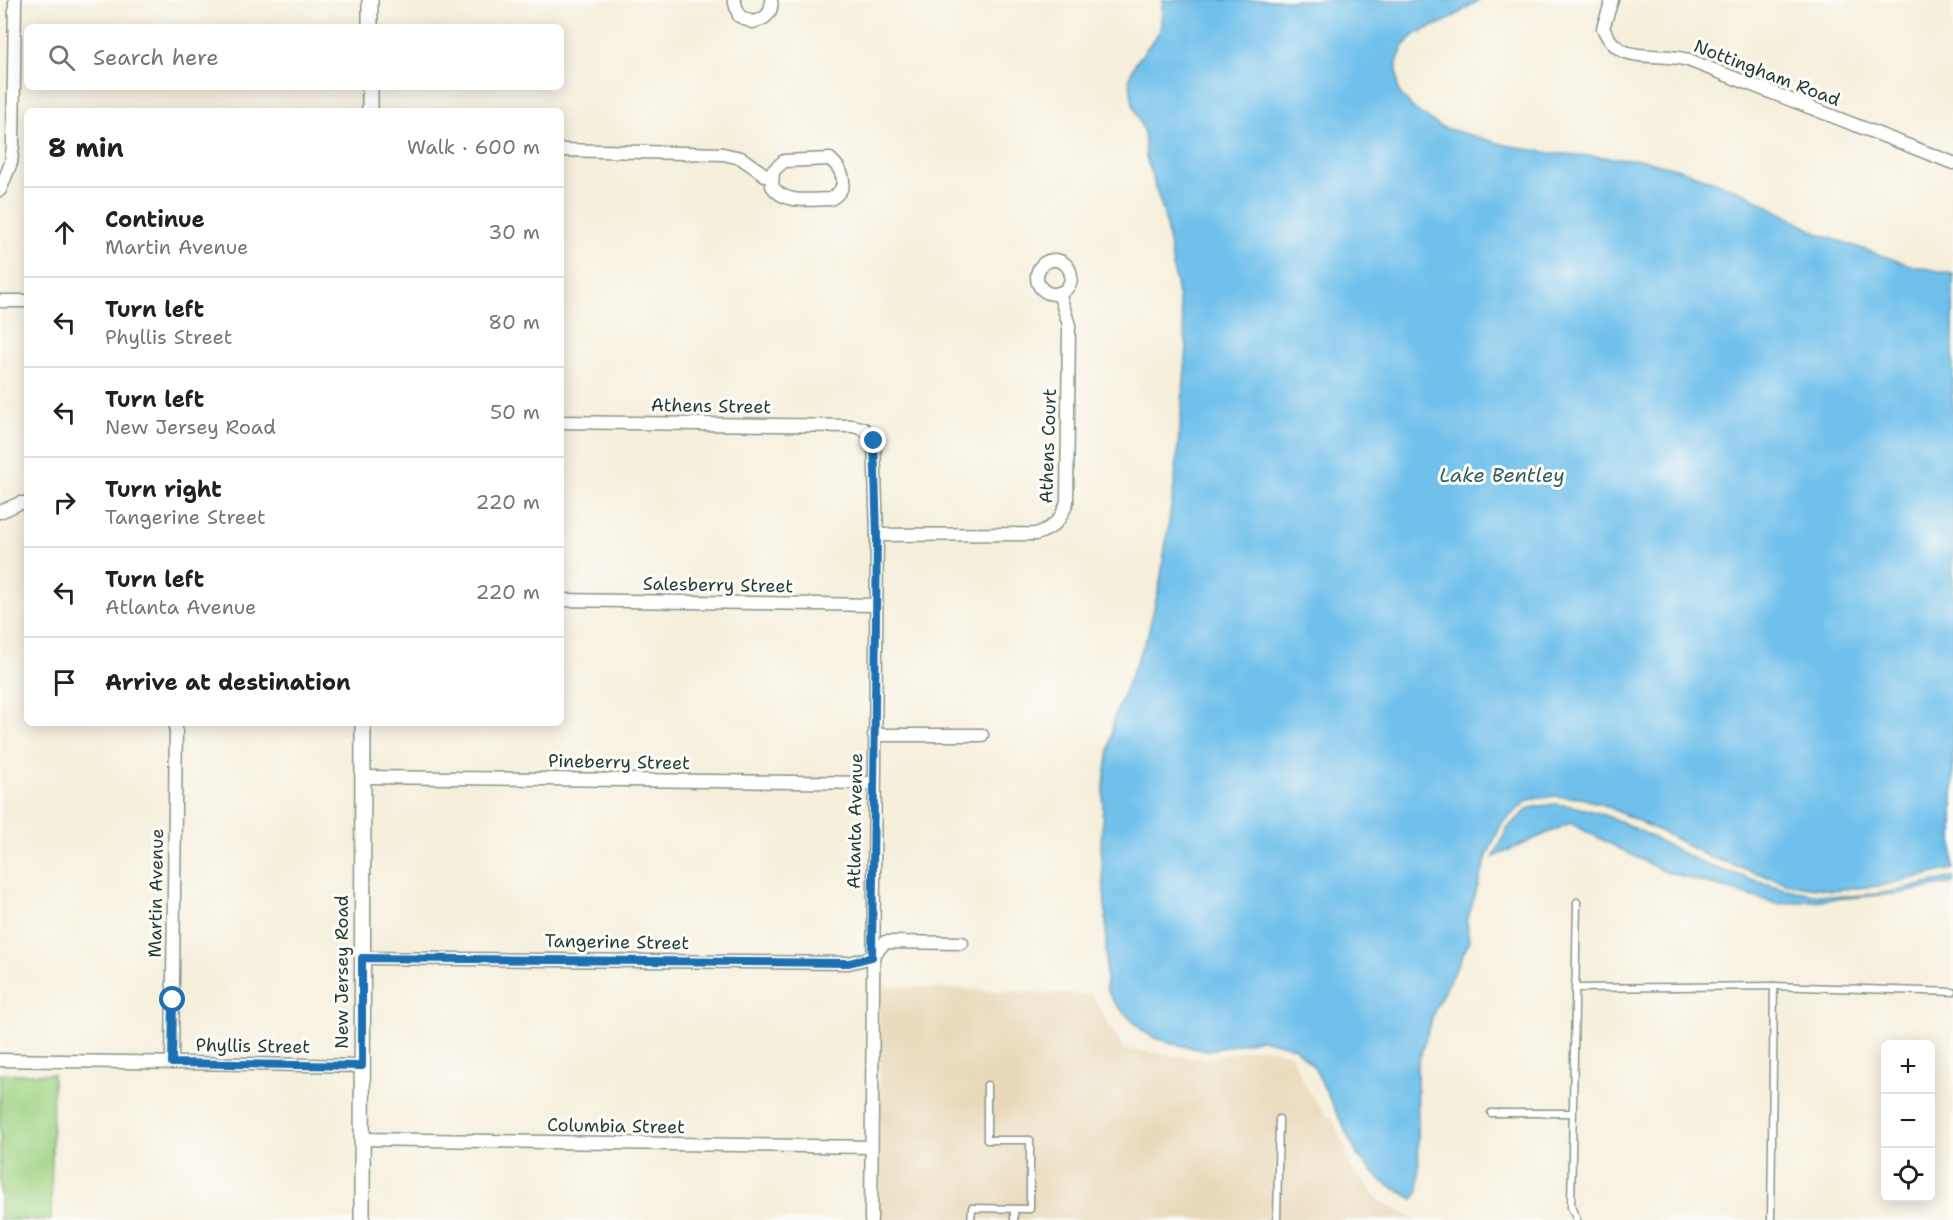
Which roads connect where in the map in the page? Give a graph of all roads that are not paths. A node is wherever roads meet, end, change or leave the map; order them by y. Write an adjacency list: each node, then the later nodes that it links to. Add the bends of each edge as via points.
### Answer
1 (15, 0): 12 (street, via 13,145 11,163)
2 (370, 0): 6 (street)
3 (734, 0): 4 (street, via 739,16 752,22 766,17)
4 (771, 0)
5 (1612, 0): 10 (street, Nottingham Road, via 1603,28 1608,41 1618,50 1630,55 1689,60)
6 (370, 24)
7 (370, 90): 8 (street)
8 (370, 108)
9 (564, 150): 11 (street, via 723,154 741,158)
10 (1953, 163)
11 (771, 178): 11 (street, via 776,193 790,199 831,199 844,181 839,167 830,159 784,161)
12 (0, 190)
13 (1059, 293): 20 (street, Athens Court, via 1069,325 1067,502 1062,518 1050,530 1024,535)
14 (0, 301): 15 (street)
15 (24, 301)
16 (564, 422): 17 (street, Athens Street)
17 (861, 428): 20 (street, Atlanta Avenue, via 874,441)
18 (24, 503): 19 (street)
19 (0, 512)
20 (877, 535): 22 (street, Atlanta Avenue)
21 (564, 600): 22 (street, Salesberry Street)
22 (875, 605): 25 (street, Atlanta Avenue)
23 (176, 726): 37 (street, Martin Avenue)
24 (363, 726): 27 (street, New Jersey Road)
25 (874, 735): 26 (street); 28 (street, Atlanta Avenue)
26 (982, 735)
27 (363, 777): 28 (street, Pineberry Street); 32 (street, New Jersey Road)
28 (873, 783): 31 (street, Atlanta Avenue)
29 (1577, 902): 34 (lane)
30 (962, 943): 31 (street, via 885,942)
31 (872, 957): 32 (street, Tangerine Street, via 849,963); 44 (street, Atlanta Avenue)
32 (362, 958): 38 (street, New Jersey Road)
33 (1774, 986): 34 (lane); 35 (lane); 52 (lane)
34 (1575, 988): 41 (lane)
35 (1953, 992)
36 (0, 1060): 37 (street, Phyllis Street)
37 (172, 1063): 38 (street, Phyllis Street)
38 (362, 1066): 43 (street, New Jersey Road)
39 (987, 1085): 45 (lane, via 987,1140 1030,1140 1030,1209)
40 (1491, 1113): 41 (lane)
41 (1572, 1113): 51 (lane, via 1571,1207)
42 (1279, 1119): 50 (lane)
43 (363, 1139): 44 (street, Columbia Street); 46 (street, New Jersey Road)
44 (870, 1147): 47 (street, Atlanta Avenue)
45 (1014, 1209): 48 (lane, via 972,1208); 49 (lane)
46 (362, 1220)
47 (871, 1220)
48 (971, 1220)
49 (1014, 1220)
50 (1277, 1220)
51 (1576, 1220)
52 (1771, 1220)

